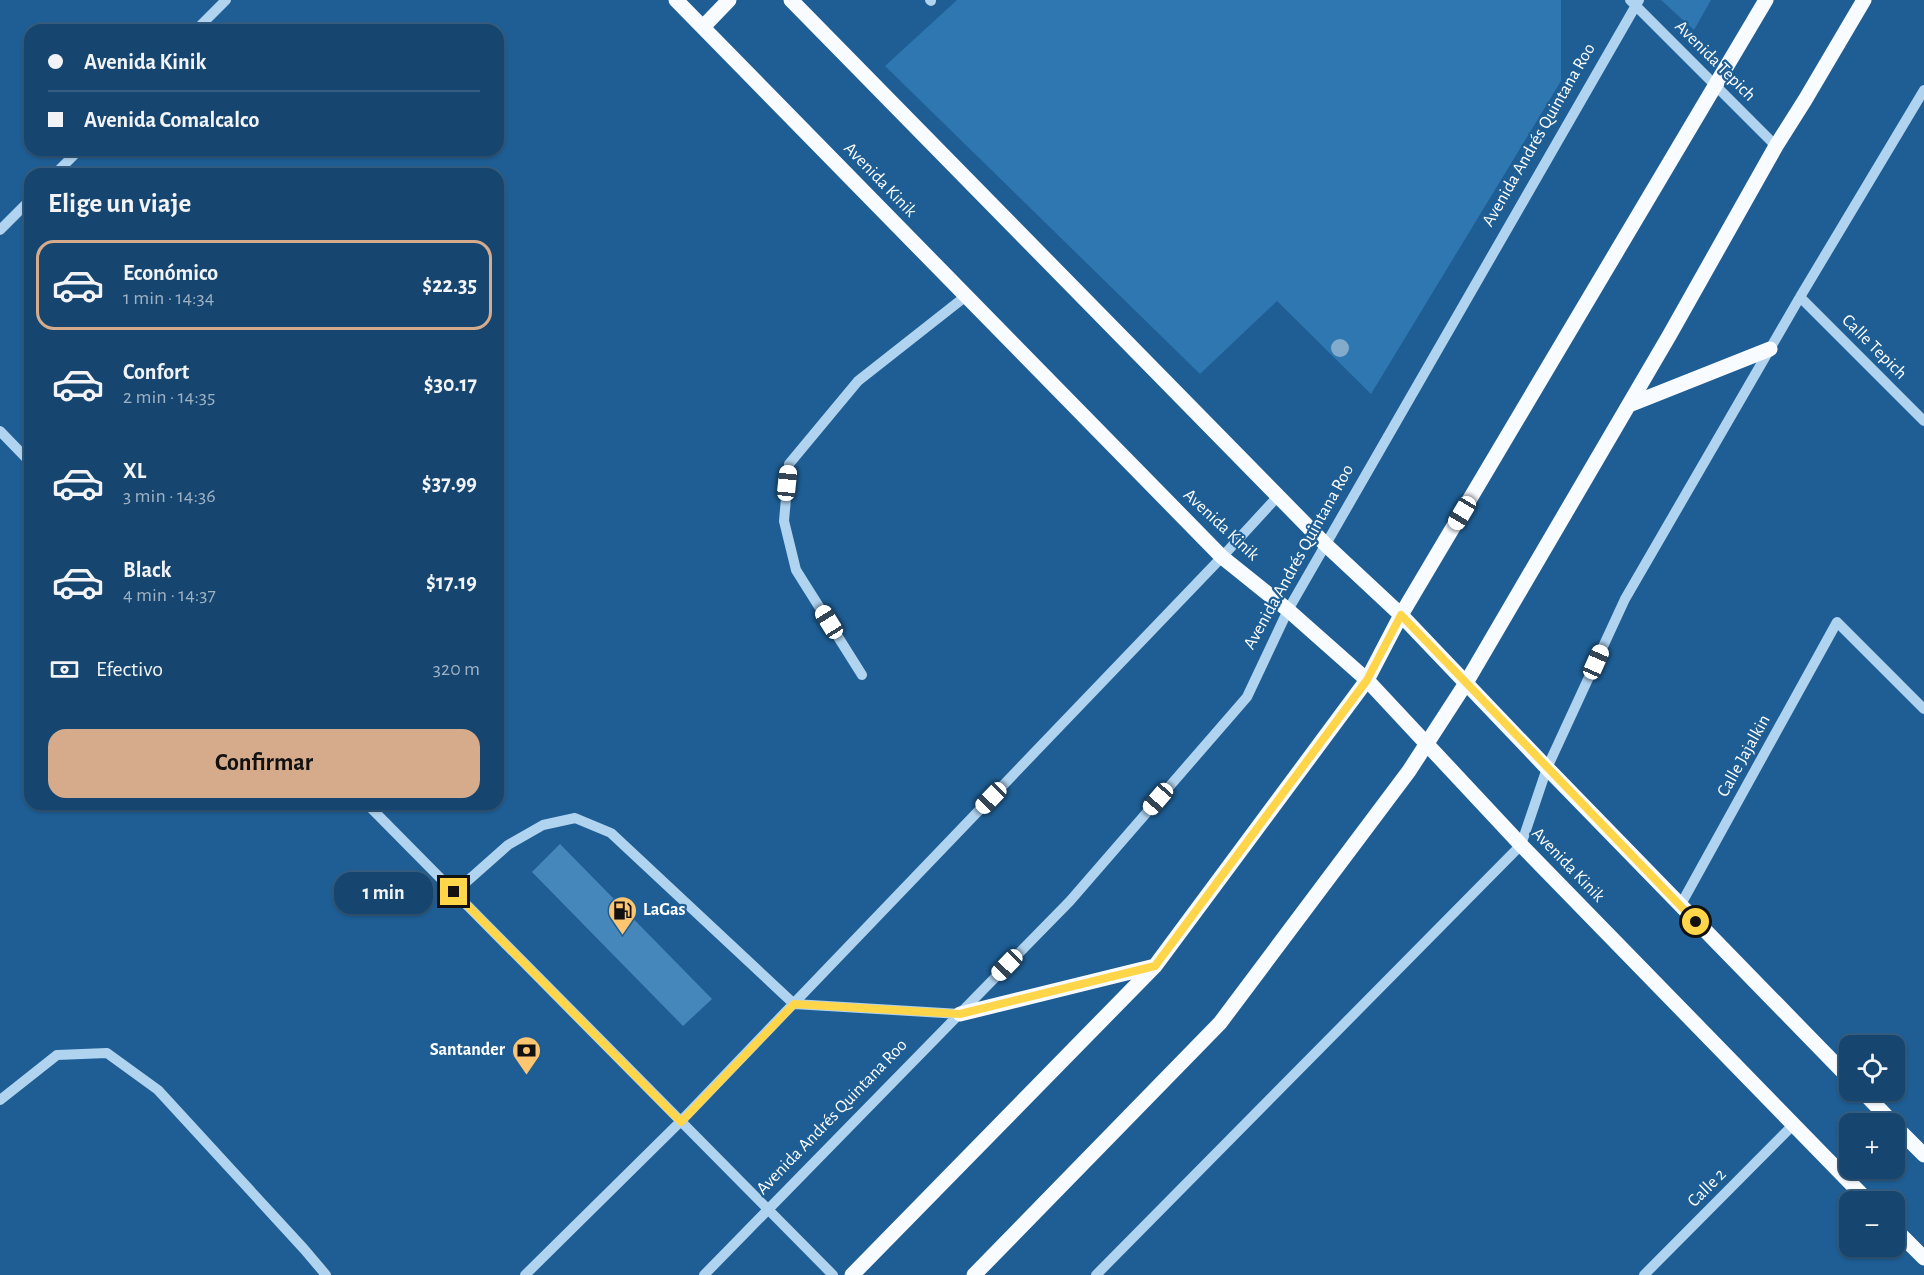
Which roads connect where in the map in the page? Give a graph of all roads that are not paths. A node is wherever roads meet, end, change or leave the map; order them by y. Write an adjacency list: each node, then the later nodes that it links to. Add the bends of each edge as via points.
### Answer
1 (226, 0): 8 (street)
2 (676, 0): 9 (main road, Avenida Kinik)
3 (729, 0): 9 (main road)
4 (790, 0): 24 (main road)
5 (1766, 0): 10 (main road)
6 (1864, 0): 12 (main road)
7 (1635, 2): 10 (street, Avenida Tepich); 25 (street, Avenida Andrés Quintana Roo)
8 (202, 24)
9 (704, 27): 17 (main road, Avenida Kinik)
10 (1717, 86): 12 (street, Avenida Tepich); 28 (main road)
11 (1924, 90): 18 (street)
12 (1776, 146): 20 (main road)
13 (73, 156): 14 (street)
14 (61, 168)
15 (24, 206): 16 (street)
16 (0, 230)
17 (966, 296): 26 (main road, Avenida Kinik); 29 (street, via 858,381 789,464 784,521 796,570)
18 (1800, 297): 19 (street); 21 (street, Calle Tepich)
19 (1770, 349): 20 (main road); 34 (street, via 1625,599)
20 (1629, 405): 31 (main road)
21 (1924, 421)
22 (0, 431): 23 (street)
23 (24, 456)
24 (1278, 496): 25 (main road); 26 (street)
25 (1326, 545): 27 (street, Avenida Andrés Quintana Roo); 28 (main road)
26 (1222, 557): 27 (main road, Avenida Kinik); 40 (street)
27 (1288, 609): 30 (main road, Avenida Kinik); 41 (street, Avenida Andrés Quintana Roo, via 1247,697 1070,901)
28 (1401, 615): 30 (main road); 31 (main road)
29 (862, 675)
30 (1367, 680): 33 (main road, Avenida Kinik); 39 (main road)
31 (1466, 683): 33 (main road); 34 (main road)
32 (1924, 709): 38 (street, Calle Jajalkin, via 1837,622)
33 (1426, 745): 36 (main road, Avenida Kinik); 59 (main road, via 1220,1023)
34 (1547, 768): 36 (street); 38 (main road)
35 (374, 810): 37 (street)
36 (1521, 845): 47 (main road, Avenida Kinik); 60 (street)
37 (454, 892): 40 (street, via 507,845 543,825 575,818 611,833); 46 (street)
38 (1680, 906): 42 (main road)
39 (1155, 966): 41 (main road); 58 (main road)
40 (794, 1004): 41 (street); 46 (street)
41 (960, 1014): 51 (street, Avenida Andrés Quintana Roo)
42 (1839, 1068)
43 (0, 1100): 54 (street, via 57,1055 107,1053 158,1090)
44 (1872, 1101): 45 (main road)
45 (1883, 1113)
46 (681, 1122): 51 (street); 55 (street)
47 (1793, 1125): 50 (main road, Avenida Kinik); 61 (street, Calle 2)
48 (1905, 1135): 49 (main road)
49 (1924, 1155)
50 (1858, 1191)
51 (768, 1210): 56 (street, Avenida Andrés Quintana Roo); 57 (street)
52 (1905, 1239): 53 (main road)
53 (1924, 1258)
54 (326, 1275)
55 (525, 1275)
56 (704, 1275)
57 (833, 1275)
58 (852, 1275)
59 (974, 1275)
60 (1096, 1275)
61 (1644, 1275)

